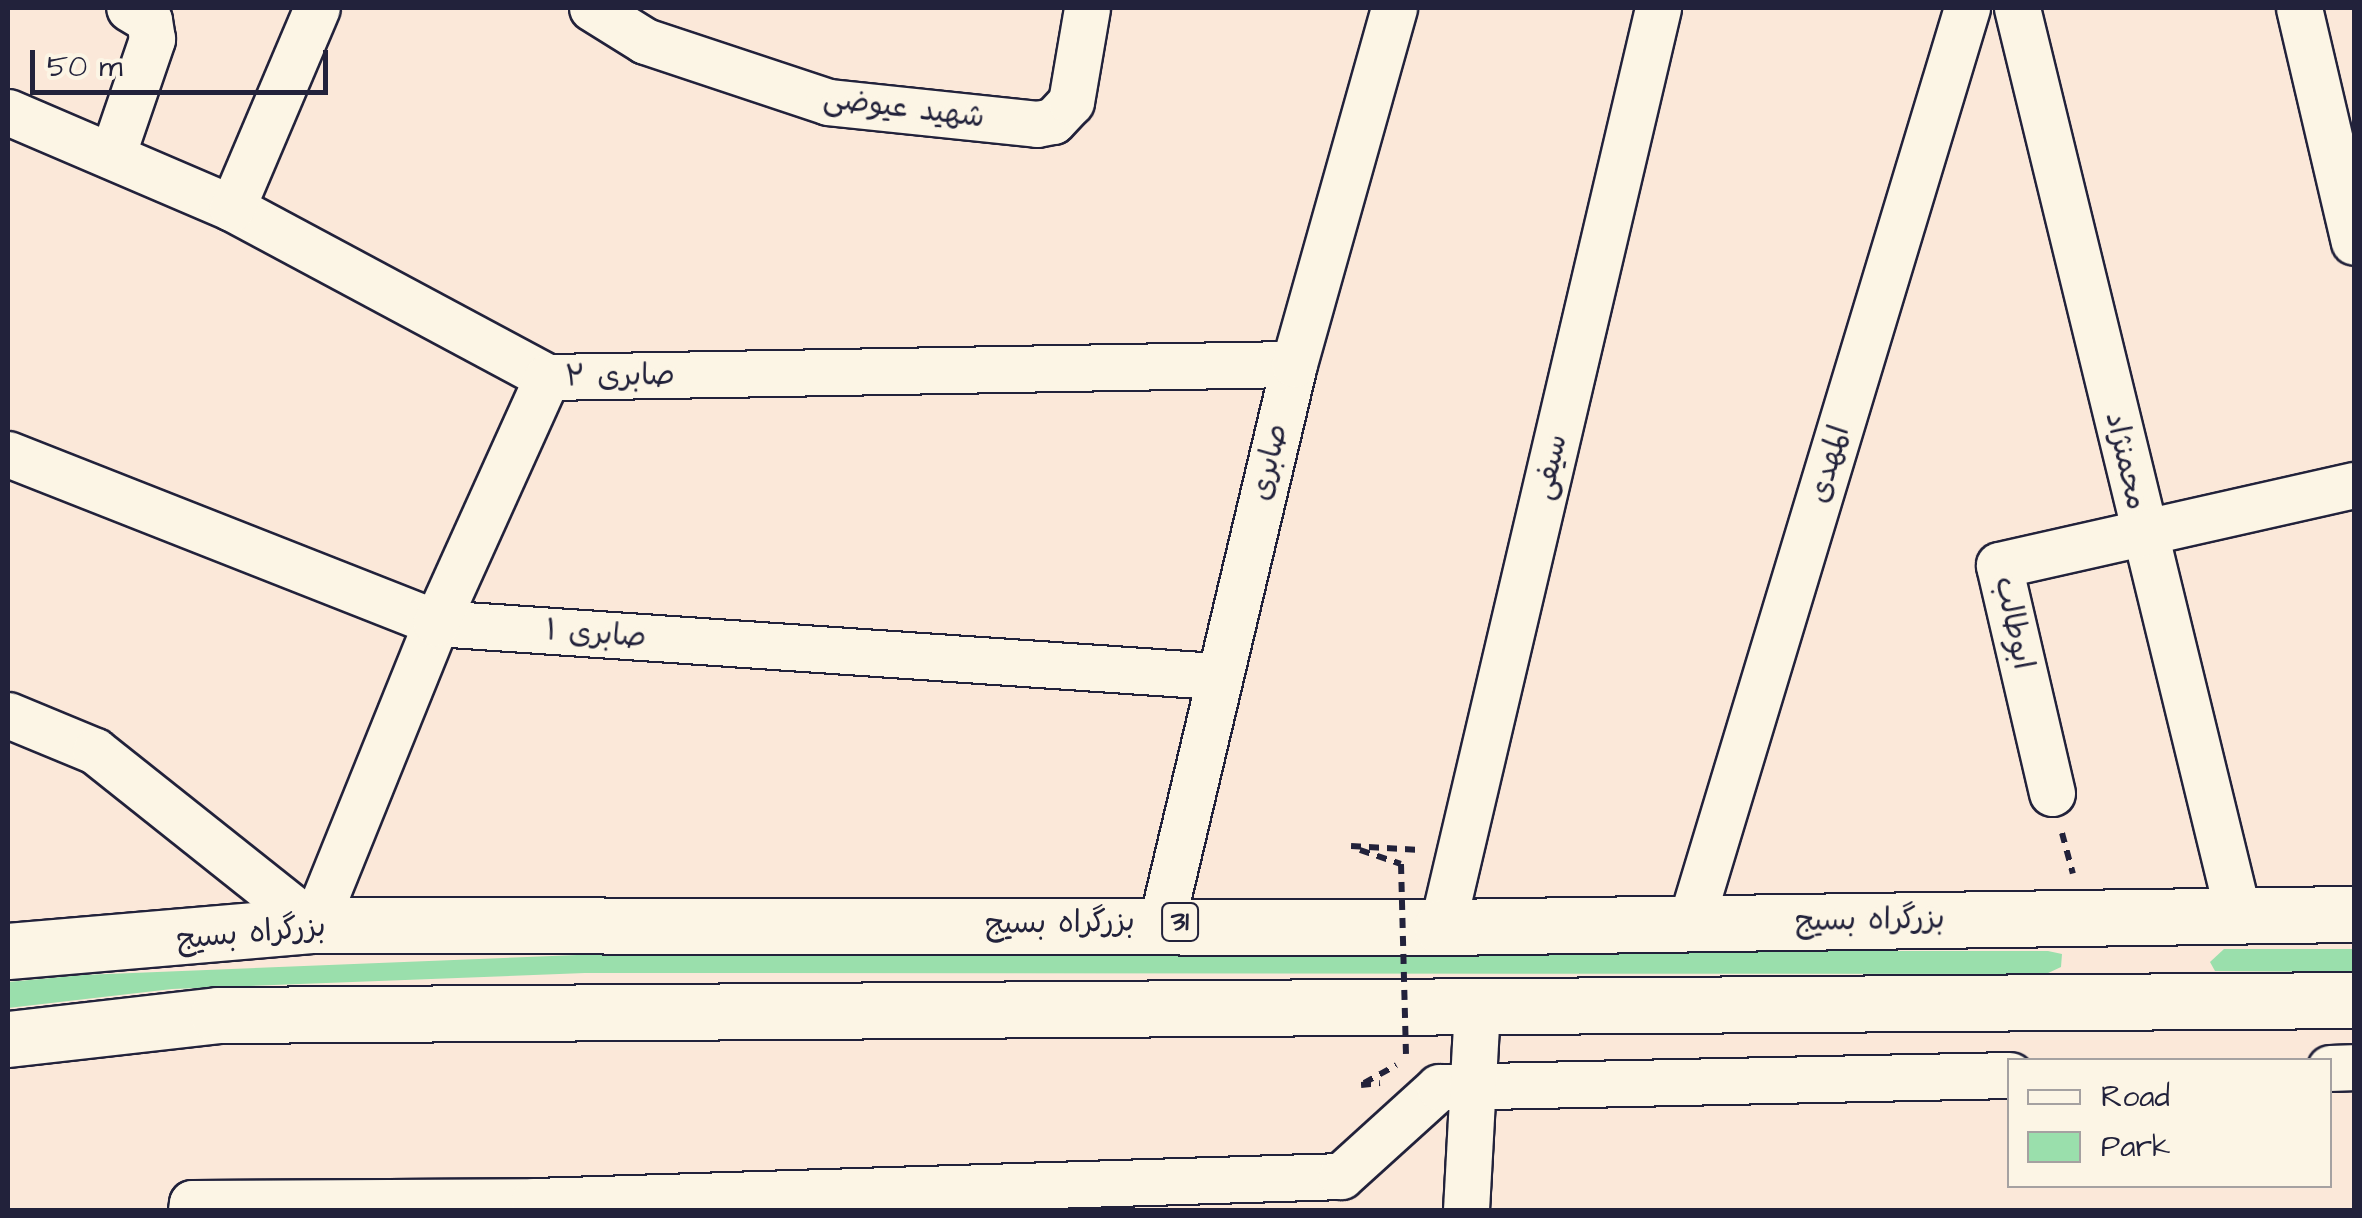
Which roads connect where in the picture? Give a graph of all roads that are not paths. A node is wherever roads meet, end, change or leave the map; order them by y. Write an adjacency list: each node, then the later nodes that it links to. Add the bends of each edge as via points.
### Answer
1 (130, 8): 11 (street, via 150,20 152,40)
2 (317, 8): 12 (street)
3 (592, 8): 4 (street, شهید عیوضی, via 645,41 828,102 1037,124 1071,102)
4 (1087, 8)
5 (1394, 8): 14 (street, صابری)
6 (1658, 8): 29 (street, سیفی)
7 (1967, 8): 27 (street, المهدی)
8 (2017, 8): 18 (street, محمنژاد)
9 (2299, 8): 13 (street)
10 (8, 112): 11 (street, صابری ۲)
11 (112, 156): 12 (street, صابری ۲)
12 (232, 208): 15 (street, صابری ۲)
13 (2354, 242)
14 (1294, 364): 15 (street, صابری ۲); 20 (street, صابری)
15 (547, 377): 19 (street)
16 (8, 454): 19 (street, صابری ۱)
17 (2354, 486): 18 (street, ابوطالب)
18 (2143, 532): 22 (street, ابوطالب, via 1998,564); 23 (street, محمنژاد)
19 (436, 623): 20 (street, صابری ۱); 28 (street)
20 (1215, 676): 26 (street, صابری)
21 (8, 714): 28 (street, via 95,751)
22 (2052, 793)
23 (2238, 914): 24 (highway, بزرگراه بسیج / 31); 25 (highway, بزرگراه بسیج / 31)
24 (2354, 914)
25 (2106, 917): 27 (highway, بزرگراه بسیج / 31); 32 (highway)
26 (1162, 921): 28 (highway, بزرگراه بسیج / 31); 29 (highway, بزرگراه بسیج / 31)
27 (1692, 922): 29 (highway, بزرگراه بسیج / 31)
28 (314, 925): 30 (highway, بزرگراه بسیج / 31)
29 (1442, 927)
30 (8, 951)
31 (2354, 1000): 32 (highway)
32 (2127, 1001): 33 (highway)
33 (1477, 1005): 34 (highway, via 218,1015); 36 (street)
34 (8, 1039)
35 (2007, 1075): 36 (street)
36 (1472, 1086): 37 (street, via 1440,1087 1341,1176); 39 (street)
37 (535, 1206): 38 (street, via 192,1203)
38 (192, 1210)
39 (1466, 1210)

